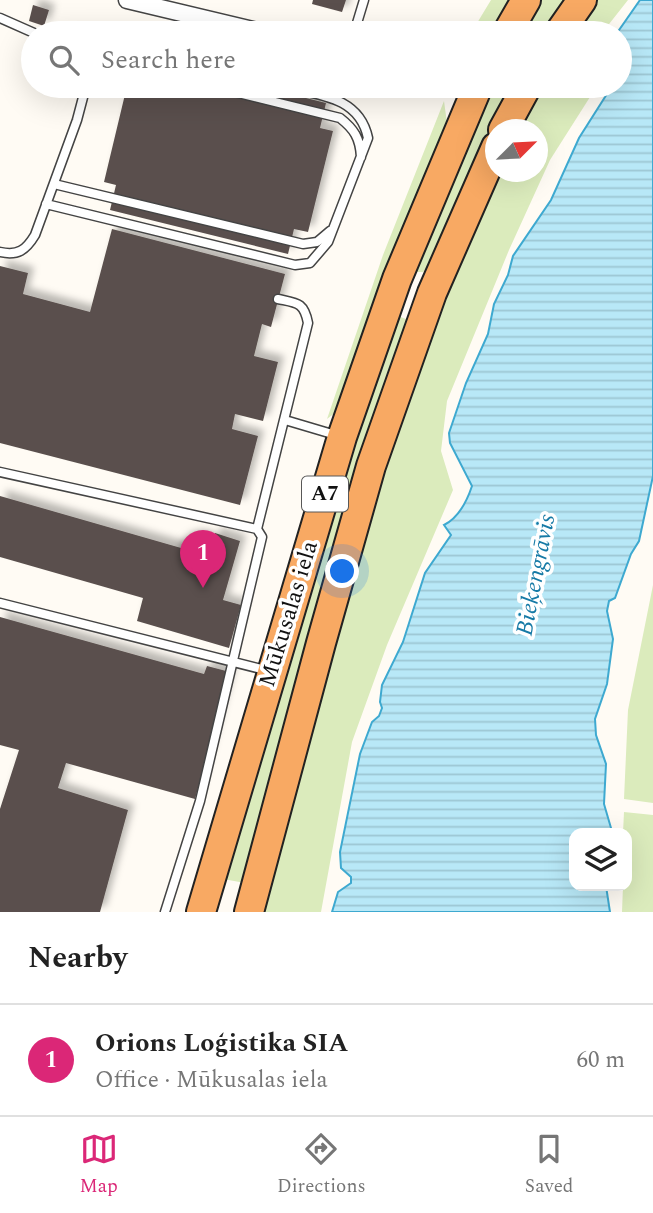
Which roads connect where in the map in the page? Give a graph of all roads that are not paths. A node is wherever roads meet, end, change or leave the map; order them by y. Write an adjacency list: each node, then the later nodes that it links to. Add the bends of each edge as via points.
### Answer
1 (127, 0): 6 (street)
2 (364, 0): 7 (lane)
3 (526, 0): 8 (highway)
4 (582, 0): 9 (highway)
5 (0, 18): 10 (lane)
6 (215, 21)
7 (358, 21)
8 (514, 21)
9 (567, 21)
10 (21, 27)
11 (83, 98): 19 (lane)
12 (259, 98): 17 (lane, via 340,118 359,139)
13 (329, 98): 17 (lane, via 347,104 366,127 368,138)
14 (465, 98): 23 (highway, Mūkusalas iela / A7)
15 (520, 98): 16 (highway)
16 (509, 119)
17 (361, 159): 21 (lane)
18 (485, 170): 24 (highway, Mūkusalas iela / A7)
19 (54, 184): 20 (lane); 21 (lane, via 303,244 317,242)
20 (46, 204): 21 (lane, via 295,265 310,263 320,254); 22 (lane, via 27,248 15,254)
21 (334, 227)
22 (0, 252)
23 (397, 278): 24 (highway, via 408,298 418,300); 27 (highway, Mūkusalas iela / A7)
24 (432, 293): 35 (highway, Mūkusalas iela / A7, via 368,479)
25 (278, 299): 26 (lane, via 297,303 305,310 308,323)
26 (285, 420): 27 (lane); 29 (lane)
27 (342, 437): 32 (highway, Mūkusalas iela / A7)
28 (0, 472): 29 (lane)
29 (257, 529): 31 (lane, via 262,537)
30 (0, 603): 31 (lane)
31 (234, 662): 32 (lane); 34 (lane, via 200,801)
32 (271, 672): 33 (highway, Mūkusalas iela / A7)
33 (202, 911): 35 (highway, via 214,897 225,893 241,901)
34 (165, 912)
35 (247, 912)

